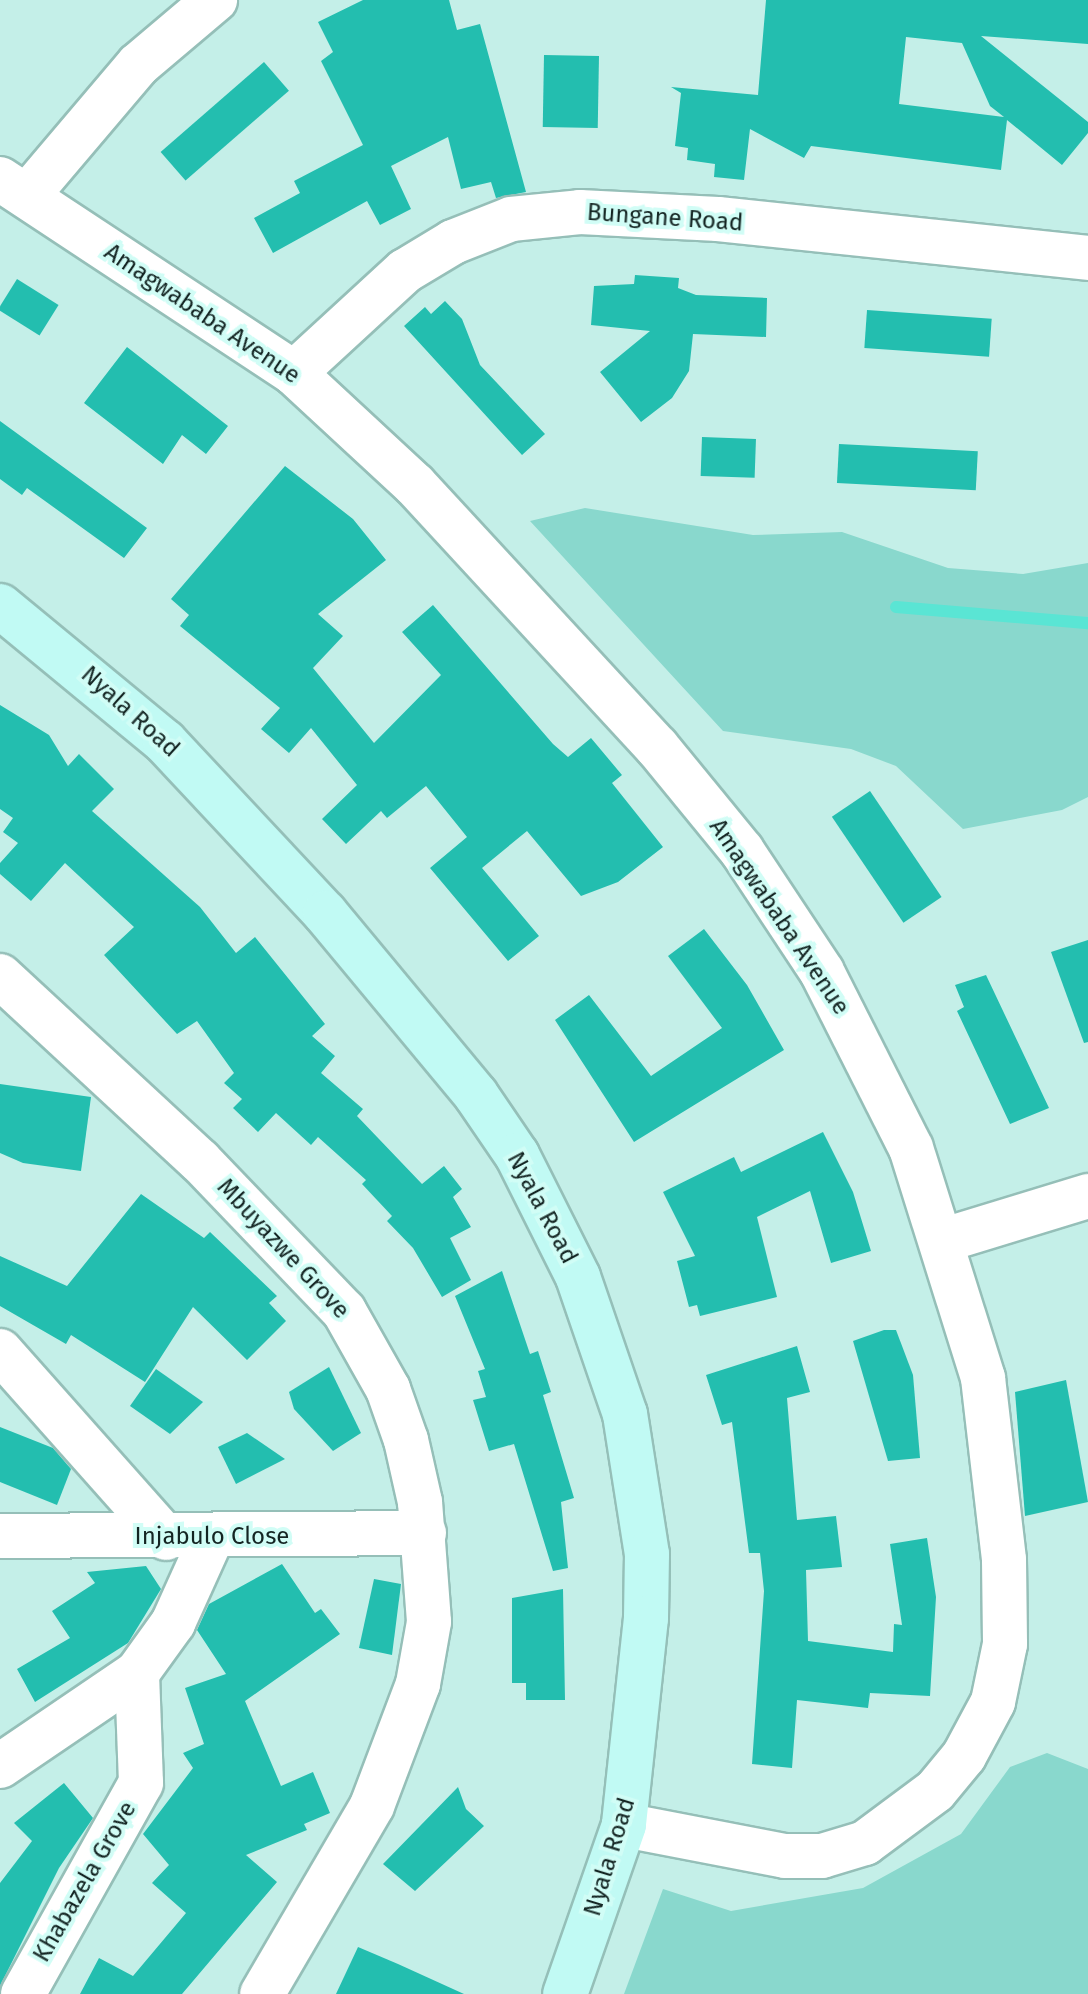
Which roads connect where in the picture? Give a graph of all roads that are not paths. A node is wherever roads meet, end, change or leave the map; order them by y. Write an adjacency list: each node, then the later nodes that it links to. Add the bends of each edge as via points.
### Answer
1 (215, 0): 2 (street, via 138,65)
2 (14, 187): 4 (street, Amagwababa Avenue)
3 (1088, 258): 4 (street, Bungane Road, via 718,219 580,212 511,219 453,242 405,271)
4 (294, 373): 8 (street, Amagwababa Avenue, via 415,485 657,747 742,851 822,972 877,1074)
5 (0, 606): 16 (street, Nyala Road, via 95,680 247,824 476,1095 558,1232 613,1371 645,1540 642,1704)
6 (0, 976): 10 (street, Mbuyazwe Grove, via 200,1161 344,1311 388,1389)
7 (1088, 1196): 8 (street)
8 (944, 1240): 16 (street, Amagwababa Avenue, via 983,1378 1004,1560 1005,1644 982,1726 935,1791 901,1820 865,1843 822,1856 736,1851)
9 (0, 1351): 12 (street)
10 (424, 1533): 13 (street, Injabulo Close); 18 (street, Mbuyazwe Grove, via 429,1622 400,1743 344,1858)
11 (0, 1536): 12 (street, Injabulo Close)
12 (166, 1538): 13 (street, Injabulo Close)
13 (211, 1539): 14 (street, via 173,1623)
14 (137, 1673): 15 (street); 17 (street, Khabazela Grove, via 141,1783)
15 (0, 1766)
16 (624, 1825): 19 (street, Nyala Road)
17 (23, 1994)
18 (262, 1994)
19 (565, 1994)

